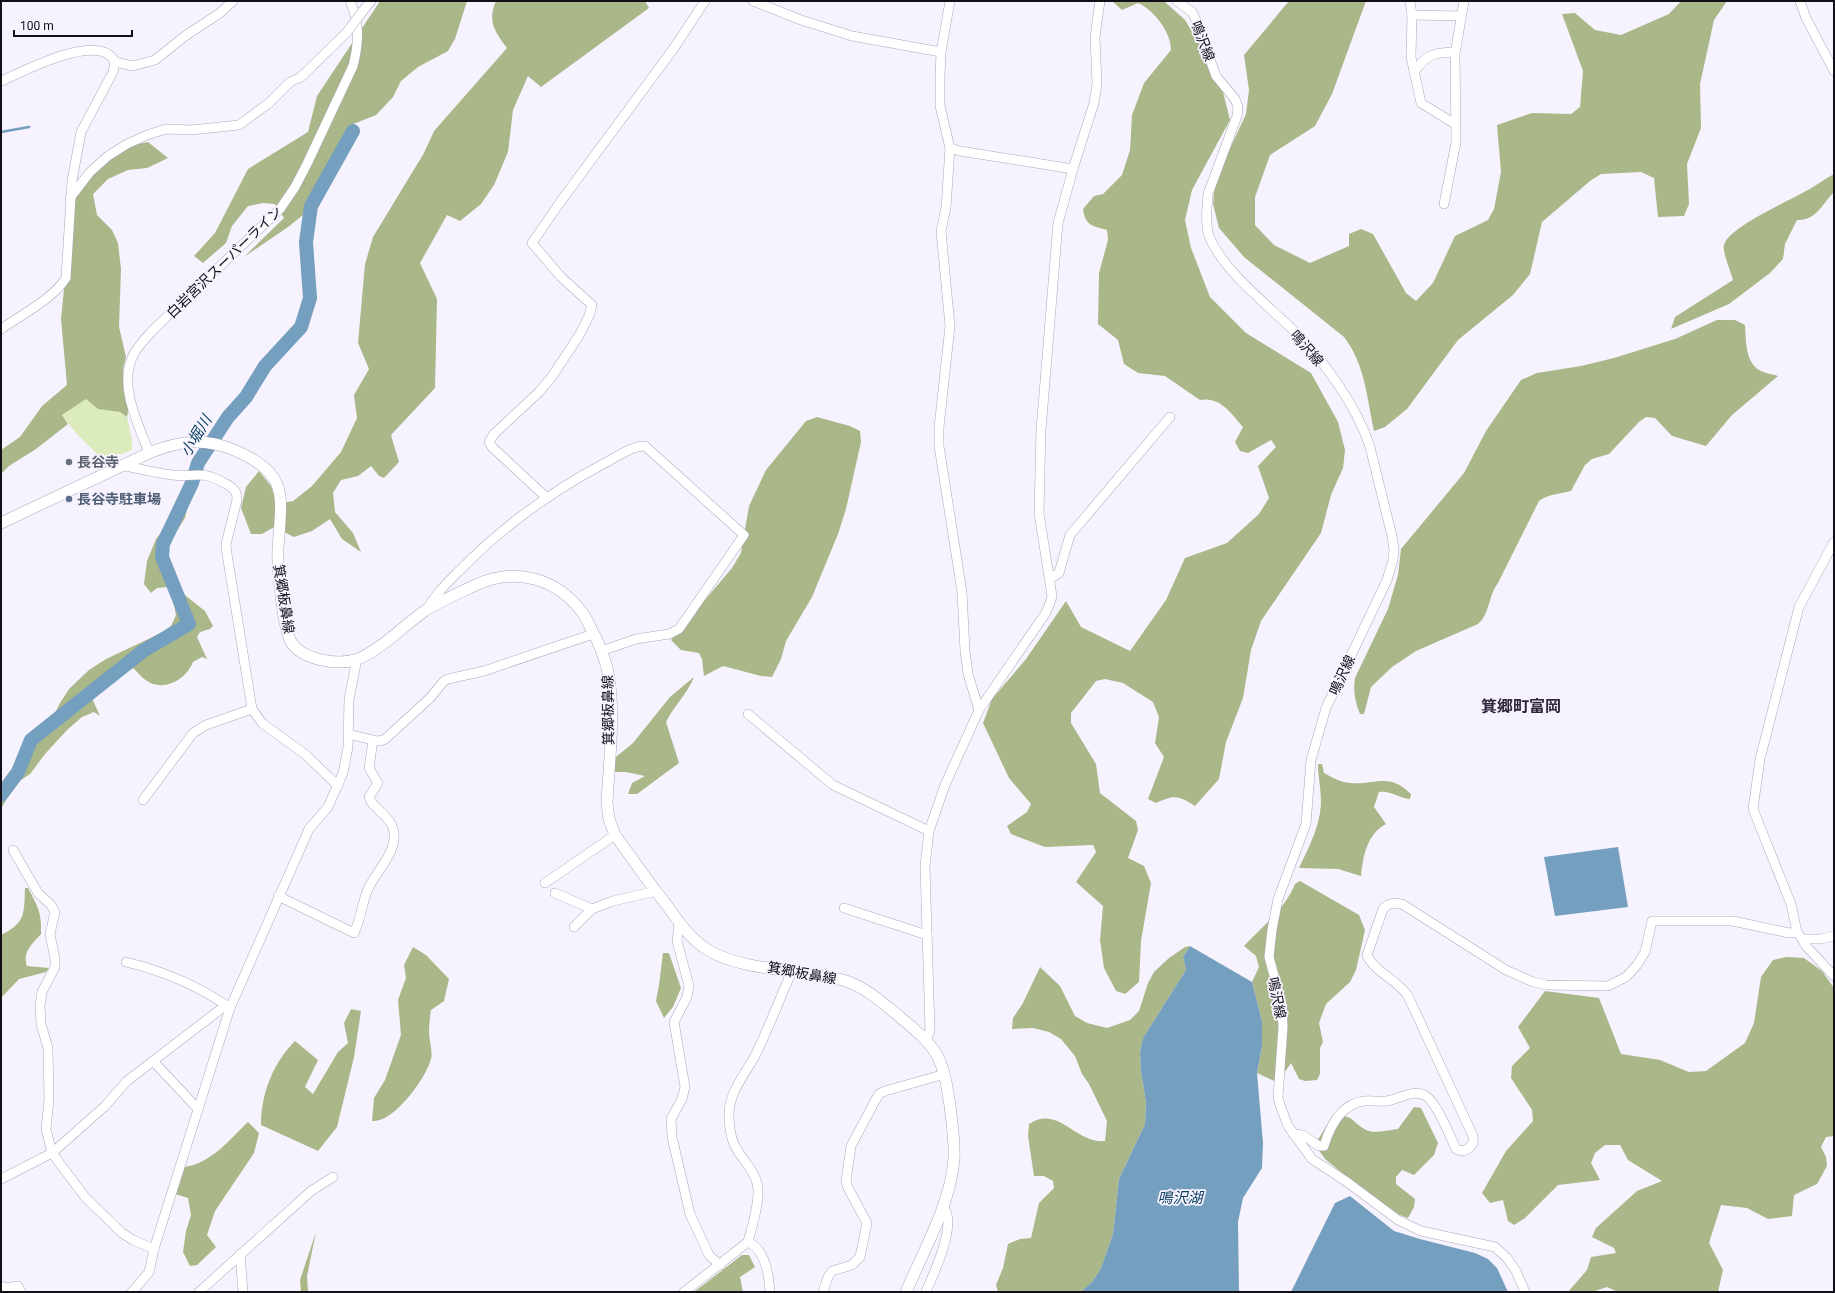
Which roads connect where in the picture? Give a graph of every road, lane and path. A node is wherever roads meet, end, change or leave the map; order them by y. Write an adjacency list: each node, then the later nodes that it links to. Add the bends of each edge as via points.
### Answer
1 (233, 1): 16 (street, via 155,60 133,66)
2 (350, 1): 27 (street, 白岩宮沢スーパーライン, via 358,27 357,51 353,66 288,199 154,329 132,357 128,367 130,396)
3 (371, 1): 23 (street, bridge, via 347,32 301,77 290,82 269,103 239,125 191,130 166,129 147,135 127,144 90,172)
4 (705, 1): 29 (street, via 674,48 532,243 562,277 592,305 580,334 551,378 489,442)
5 (753, 1): 14 (street, via 780,13 840,32)
6 (950, 1): 14 (street)
7 (1100, 1): 22 (street, via 1095,37 1097,84 1094,103)
8 (1177, 1): 66 (street, 鳴沢線, via 1192,12 1216,76 1235,99 1238,108 1208,194 1209,235 1225,261 1253,293 1315,353 1355,410 1370,447 1394,550 1387,580 1326,708 1320,726 1312,760 1306,824 1278,899 1272,930 1269,957 1282,1005 1283,1027 1278,1097)
9 (1410, 1): 12 (street)
10 (1464, 1): 13 (street)
11 (1800, 1): 18 (street, via 1806,18)
12 (1412, 15): 13 (street); 17 (street, via 1411,57)
13 (1461, 16): 15 (street)
14 (941, 52): 21 (street, via 940,106)
15 (1455, 52): 17 (street, via 1430,55); 20 (street)
16 (115, 62): 19 (street, via 109,55 101,52 68,53); 23 (street, via 113,72 81,132)
17 (1415, 71): 20 (street, via 1422,103)
18 (1834, 71)
19 (1, 81)
20 (1455, 124): 24 (street, via 1456,142)
21 (950, 148): 22 (street); 38 (street, via 946,208 941,231 950,326 939,446 962,592 968,674)
22 (1073, 169): 32 (street, via 1058,223 1041,430 1040,513)
23 (70, 198): 25 (street, via 66,278 42,302)
24 (1444, 204)
25 (1, 329)
26 (1170, 417): 32 (street, via 1070,535 1059,574)
27 (149, 453): 28 (main road, 箕郷板鼻線); 36 (main road, 箕郷板鼻線, via 169,445 203,442 230,448 267,471 278,487 281,498 278,559 285,626 289,638 296,648 310,656 332,662)
28 (120, 465): 30 (main road, 箕郷板鼻線); 37 (street, via 173,475 213,476 234,488 237,493 226,544)
29 (547, 498): 33 (street, via 482,547 440,591); 35 (street, via 579,477 645,446 744,534 679,629 669,634 636,639)
30 (1, 523)
31 (1834, 542): 56 (street, via 1799,607 1760,759 1753,809 1791,904)
32 (1050, 579): 38 (street, via 1050,606)
33 (427, 610): 34 (main road, 箕郷板鼻線, via 445,599 490,580 503,576 525,576 552,586 568,597 584,614); 36 (main road, 箕郷板鼻線, via 371,652)
34 (593, 634): 35 (main road, 箕郷板鼻線); 41 (street, via 484,671 448,679 384,740)
35 (602, 651): 45 (main road, 箕郷板鼻線, via 608,671 611,702 607,803)
36 (357, 659): 40 (street, via 349,699)
37 (252, 709): 42 (street, via 262,723 306,755); 43 (street, via 206,725 193,733)
38 (979, 710): 44 (street, via 940,798)
39 (748, 714): 44 (street, via 833,785)
40 (348, 734): 41 (street); 42 (street, via 343,773)
41 (373, 740): 50 (street, via 369,768 378,783 369,797 391,824 395,836 391,849 369,888 354,933)
42 (338, 786): 50 (street, via 328,807 309,829)
43 (143, 800)
44 (929, 831): 55 (street, via 925,866)
45 (615, 835): 47 (street); 48 (main road, 箕郷板鼻線)
46 (13, 850): 67 (street, via 38,893 55,912 50,934 55,967 42,992 40,1006 41,1024 48,1048 49,1100 46,1129)
47 (545, 883)
48 (656, 891): 52 (street, via 613,900); 53 (main road, 箕郷板鼻線)
49 (555, 893): 52 (street)
50 (278, 896): 61 (street)
51 (844, 908): 55 (street)
52 (592, 909): 54 (street)
53 (679, 923): 59 (main road, 箕郷板鼻線, via 701,945 721,956); 74 (street, via 677,941 689,986 687,997 674,1022 685,1087 672,1119 672,1137 690,1214 709,1255)
54 (574, 927)
55 (927, 935): 62 (street, via 930,1031)
56 (1800, 935): 57 (street, via 1821,939); 60 (street, via 1806,946); 66 (street, via 1733,921 1652,921 1645,952 1626,977 1608,986 1546,985 1506,970 1402,904 1393,902 1383,909 1367,955 1376,969 1403,989 1408,996 1474,1141 1467,1150 1456,1149 1435,1105 1427,1096 1417,1093 1389,1101 1352,1104 1341,1112 1328,1133 1324,1146 1319,1146 1303,1135)
57 (1834, 936)
58 (126, 962): 61 (street, via 152,968 180,979)
59 (792, 971): 62 (main road, 箕郷板鼻線, via 840,980 861,988 881,1001); 71 (street, via 755,1055 733,1096 729,1112 729,1128 734,1145 752,1169 757,1183 755,1210)
60 (1834, 976)
61 (228, 1007): 63 (street); 65 (street)
62 (926, 1040): 64 (main road, 箕郷板鼻線, via 940,1059)
63 (153, 1061): 65 (street); 67 (street, via 127,1081 104,1107)
64 (945, 1074): 70 (main road, 箕郷板鼻線, via 954,1140 954,1160); 82 (street, via 885,1091 879,1094 875,1101 851,1146 846,1181 866,1220 860,1257 852,1265 832,1271)
65 (198, 1109): 72 (street)
66 (1293, 1134): 85 (street, 鳴沢線, via 1312,1158 1398,1220 1421,1231 1495,1247 1516,1271)
67 (52, 1153): 69 (street); 72 (street, via 85,1197 122,1233)
68 (333, 1177): 73 (street, via 311,1191)
69 (1, 1179)
70 (943, 1206): 83 (main road, 箕郷板鼻線); 84 (street, via 948,1211 948,1226 941,1255)
71 (748, 1242): 74 (street); 81 (street, via 760,1254 766,1267)
72 (154, 1249): 77 (street, via 149,1272)
73 (240, 1254): 78 (street); 79 (street)
74 (720, 1265): 80 (street)
75 (1, 1286): 76 (street, via 18,1286)
76 (21, 1292)
77 (132, 1292)
78 (199, 1292)
79 (243, 1292)
80 (684, 1292)
81 (770, 1292)
82 (823, 1292)
83 (906, 1292)
84 (926, 1292)
85 (1525, 1292)

